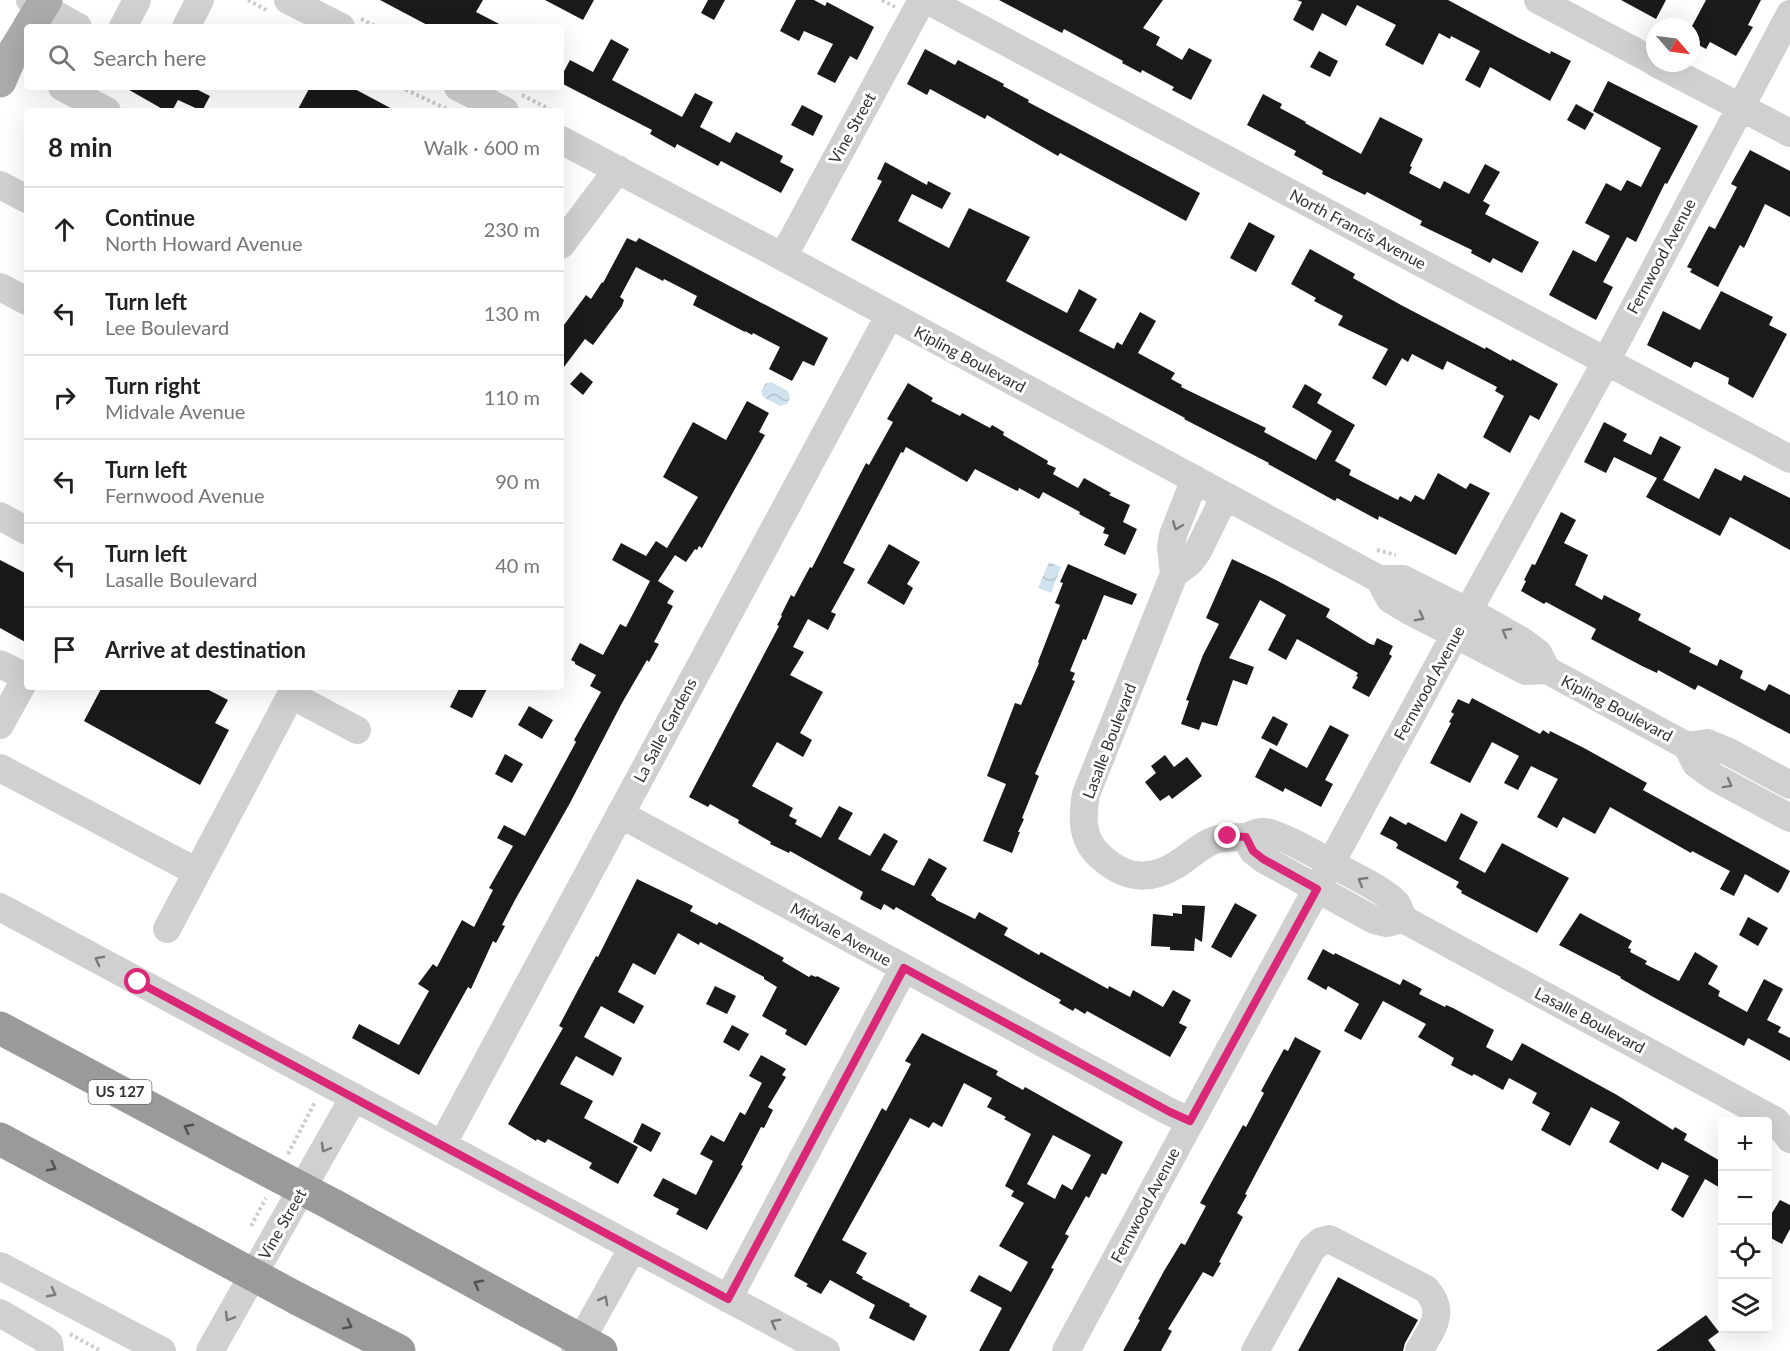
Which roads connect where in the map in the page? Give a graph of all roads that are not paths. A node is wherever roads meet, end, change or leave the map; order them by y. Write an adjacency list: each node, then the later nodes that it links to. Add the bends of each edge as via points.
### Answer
1 (137, 0): 10 (street)
2 (200, 0): 11 (street)
3 (288, 0): 12 (street)
4 (922, 0): 28 (street, Vine Street)
5 (927, 0): 32 (street, North Francis Avenue)
6 (1538, 0): 14 (street)
7 (35, 13): 9 (street)
8 (1790, 14): 20 (street, Fernwood Avenue)
9 (69, 24)
10 (125, 24)
11 (188, 24)
12 (335, 24)
13 (24, 37): 15 (main road)
14 (1646, 58)
15 (9, 70)
16 (1673, 72): 20 (street)
17 (68, 90): 21 (street)
18 (469, 90): 19 (street)
19 (510, 101)
20 (1741, 107): 22 (street); 32 (street, Fernwood Avenue)
21 (101, 108)
22 (1790, 133)
23 (564, 142): 24 (street, Kipling Boulevard)
24 (618, 169): 27 (street); 28 (street, Kipling Boulevard)
25 (0, 185): 26 (street)
26 (24, 197)
27 (564, 241)
28 (783, 257): 31 (street, Kipling Boulevard)
29 (0, 287): 30 (street)
30 (24, 299)
31 (889, 315): 34 (street, Kipling Boulevard); 49 (street, La Salle Gardens)
32 (1606, 360): 33 (street, North Francis Avenue); 39 (street, Fernwood Avenue)
33 (1790, 459)
34 (1195, 479): 35 (street, Kipling Boulevard); 38 (street, Lasalle Boulevard, one-way to 38, via 1173,535)
35 (1225, 496): 38 (street, Lasalle Boulevard, via 1198,550); 39 (street, Kipling Boulevard, via 1379,579 1403,579)
36 (0, 516): 37 (street)
37 (24, 529)
38 (1174, 574): 51 (street, Lasalle Boulevard, via 1086,794 1082,816 1087,838 1113,868 1132,875 1154,875 1210,842 1228,836)
39 (1462, 623): 46 (street, Kipling Boulevard, via 1522,641 1538,653 1547,670); 52 (street, Fernwood Avenue)
40 (0, 664): 41 (street)
41 (24, 676)
42 (24, 681): 44 (street)
43 (283, 691): 45 (street); 53 (street)
44 (0, 725)
45 (357, 730)
46 (1687, 746): 48 (street, Kipling Boulevard, via 1707,743); 50 (street, Kipling Boulevard, one-way to 50, via 1696,764 1714,777)
47 (0, 768): 53 (street)
48 (1790, 785)
49 (620, 814): 58 (street, Midvale Avenue); 64 (street, La Salle Gardens)
50 (1790, 818)
51 (1246, 837): 52 (street, Lasalle Boulevard, via 1262,831 1276,835); 54 (street, via 1253,851 1263,859)
52 (1332, 863): 54 (street, Fernwood Avenue); 56 (street, Lasalle Boulevard, one-way to 52, via 1389,897)
53 (197, 872): 57 (street)
54 (1317, 889): 56 (street, via 1374,920 1387,924); 61 (street, Fernwood Avenue)
55 (0, 907): 60 (street, one-way to 55)
56 (1403, 919): 62 (street, Lasalle Boulevard)
57 (167, 929)
58 (904, 968): 61 (street, Midvale Avenue); 67 (street)
59 (0, 1028): 74 (highway, US 127, one-way to 59, bridge)
60 (354, 1097): 64 (street); 71 (street, Vine Street, one-way to 71)
61 (1190, 1121): 76 (street, Fernwood Avenue)
62 (1785, 1127)
63 (0, 1139): 72 (highway, one-way to 72, bridge)
64 (442, 1145): 65 (street)
65 (633, 1247): 67 (street); 73 (street, one-way to 65)
66 (3, 1274): 69 (street, one-way to 69)
67 (728, 1299): 75 (street, one-way to 67)
68 (2, 1318): 70 (street, via 43,1338)
69 (157, 1350)
70 (50, 1351)
71 (210, 1351)
72 (399, 1351)
73 (575, 1351)
74 (601, 1351)
75 (826, 1351)
76 (1066, 1351)
77 (1255, 1351): 78 (street, via 1312,1249 1329,1239 1433,1297 1437,1316)
78 (1419, 1351)

